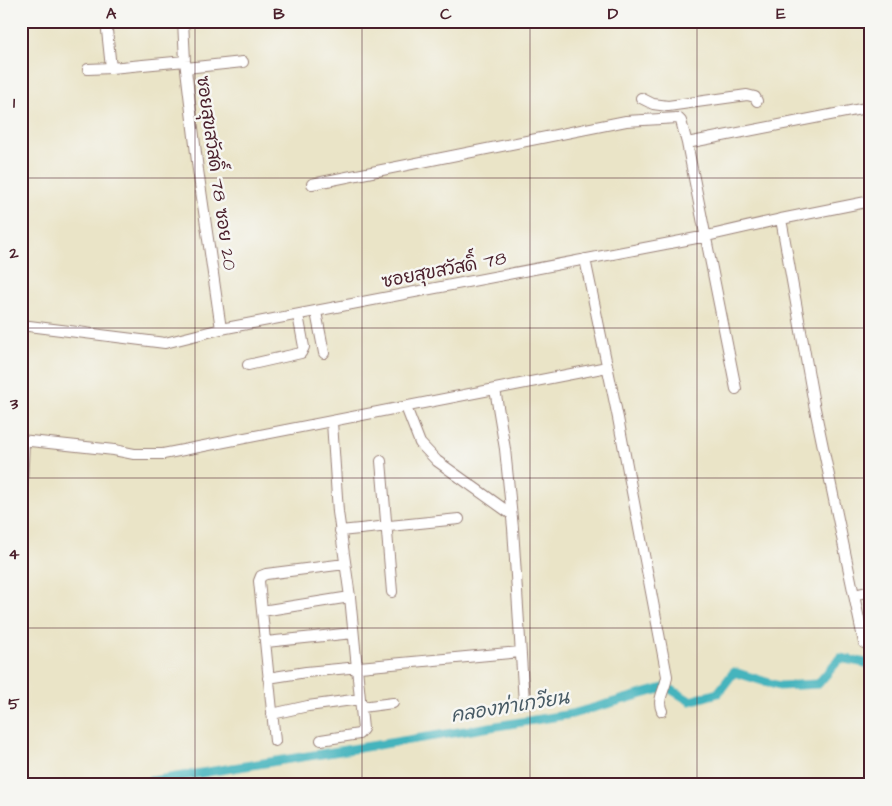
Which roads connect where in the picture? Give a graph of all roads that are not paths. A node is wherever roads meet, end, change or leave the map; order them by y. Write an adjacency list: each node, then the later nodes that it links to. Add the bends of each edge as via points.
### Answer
1 (106, 21): 5 (street)
2 (182, 21): 4 (street, ซอยสุขสวัสดิ์ 78 ซอย 20)
3 (243, 62): 4 (street)
4 (186, 65): 5 (street); 21 (street, ซอยสุขสวัสดิ์ 78 ซอย 20)
5 (112, 68): 6 (street)
6 (88, 69)
7 (641, 98): 9 (street, via 659,105)
8 (757, 101): 9 (street, via 747,95)
9 (680, 105): 11 (street)
10 (871, 107): 12 (street)
11 (678, 118): 12 (street); 13 (street, via 622,121)
12 (687, 143): 16 (street)
13 (312, 184)
14 (871, 201): 15 (street, ซอยสุขสวัสดิ์ 78)
15 (782, 219): 16 (street, ซอยสุขสวัสดิ์ 78); 39 (street, via 814,404)
16 (707, 236): 17 (street, ซอยสุขสวัสดิ์ 78); 25 (street)
17 (586, 259): 18 (street, ซอยสุขสวัสดิ์ 78); 24 (street)
18 (316, 312): 19 (street, ซอยสุขสวัสดิ์ 78); 22 (street)
19 (298, 315): 21 (street, ซอยสุขสวัสดิ์ 78); 23 (street, via 304,348 302,353)
20 (21, 325): 21 (street, ซอยสุขสวัสดิ์ 78, via 165,342)
21 (221, 330)
22 (324, 353)
23 (248, 365)
24 (607, 367): 26 (street); 51 (street, via 666,669 667,683)
25 (736, 388)
26 (495, 389): 27 (street); 32 (street)
27 (406, 407): 28 (street); 32 (street, via 420,443 437,461)
28 (332, 422): 29 (street, via 163,454 134,454); 35 (street)
29 (23, 440): 31 (street)
30 (381, 461): 34 (street)
31 (21, 510)
32 (511, 514): 45 (street)
33 (459, 519): 34 (street)
34 (386, 527): 35 (street); 38 (street)
35 (340, 531): 36 (street)
36 (345, 564): 40 (street); 41 (street, via 261,576)
37 (871, 591): 39 (street)
38 (392, 592)
39 (854, 595): 44 (street)
40 (350, 597): 41 (street); 42 (street)
41 (262, 610): 43 (street)
42 (353, 633): 43 (street); 46 (street)
43 (266, 642): 47 (street)
44 (864, 643)
45 (520, 652): 46 (street); 50 (street)
46 (358, 667): 47 (street); 48 (street)
47 (268, 678): 52 (street)
48 (361, 703): 49 (street); 52 (street, via 308,706); 53 (street, via 362,732)
49 (393, 703)
50 (524, 703)
51 (660, 707)
52 (272, 714): 54 (street)
53 (320, 740)
54 (275, 742)

